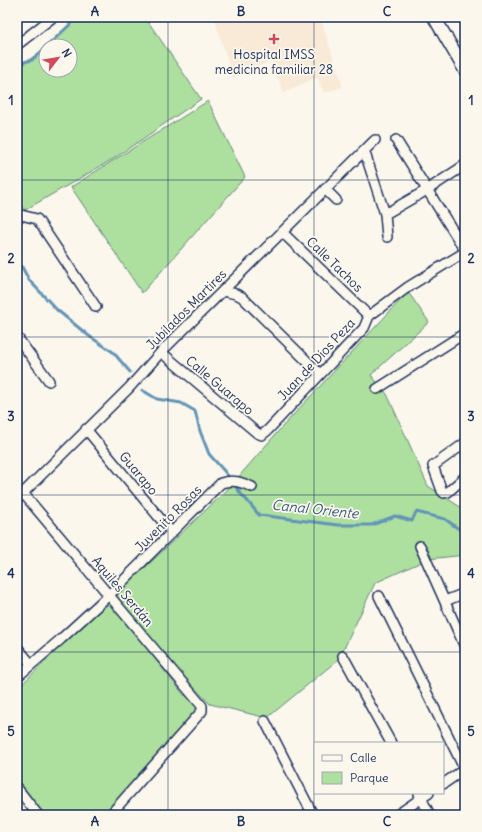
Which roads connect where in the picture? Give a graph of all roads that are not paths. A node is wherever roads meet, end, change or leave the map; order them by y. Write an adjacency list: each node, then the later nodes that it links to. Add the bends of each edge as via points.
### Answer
1 (53, 17): 3 (street)
2 (434, 17): 4 (main road)
3 (17, 45)
4 (465, 70)
5 (375, 140): 7 (street, Jubilados Martires)
6 (396, 140): 10 (street)
7 (364, 150): 9 (street, Jubilados Martires); 13 (street)
8 (465, 165): 10 (street)
9 (325, 189): 11 (street); 14 (street, Jubilados Martires)
10 (427, 190): 13 (street); 16 (street)
11 (336, 200)
12 (17, 214): 18 (street, via 37,219)
13 (385, 214): 15 (street)
14 (282, 232): 17 (street, Jubilados Martires); 19 (street, Calle Tachos)
15 (387, 237)
16 (465, 251): 19 (street, Juan de Dios Peza, via 408,287)
17 (223, 291): 22 (street, Jubilados Martires); 23 (street, via 242,297)
18 (96, 307)
19 (369, 316): 23 (street, Juan de Dios Peza, via 364,328)
20 (465, 333): 25 (street)
21 (17, 337): 24 (street)
22 (161, 352): 26 (street, Jubilados Martires, via 129,388); 27 (street, Calle Guarapo)
23 (320, 374): 27 (street, Juan de Dios Peza)
24 (49, 382)
25 (377, 389)
26 (86, 429): 31 (street, Jubilados Martires); 32 (street, Guarapo)
27 (262, 435)
28 (465, 443): 29 (street, via 433,466 444,493)
29 (465, 477)
30 (252, 487): 32 (street, Juvenito Rosas, via 230,480 222,483)
31 (20, 496): 35 (street, Aquiles Serdán)
32 (172, 533): 35 (street, Juvenito Rosas)
33 (420, 546): 37 (street)
34 (465, 593): 37 (street)
35 (109, 594): 41 (street, Juvenito Rosas); 50 (street, Aquiles Serdán, via 202,706 202,711)
36 (379, 596): 45 (street)
37 (445, 601): 39 (street)
38 (17, 647): 41 (street)
39 (465, 647)
40 (343, 656): 44 (street)
41 (31, 664): 42 (street, Juvenito Rosas)
42 (17, 677)
43 (265, 721): 51 (street)
44 (390, 742)
45 (465, 769): 46 (street)
46 (444, 783)
47 (17, 788): 49 (street)
48 (423, 795): 52 (street); 53 (street)
49 (38, 815)
50 (110, 815)
51 (313, 815)
52 (398, 815)
53 (430, 815)

